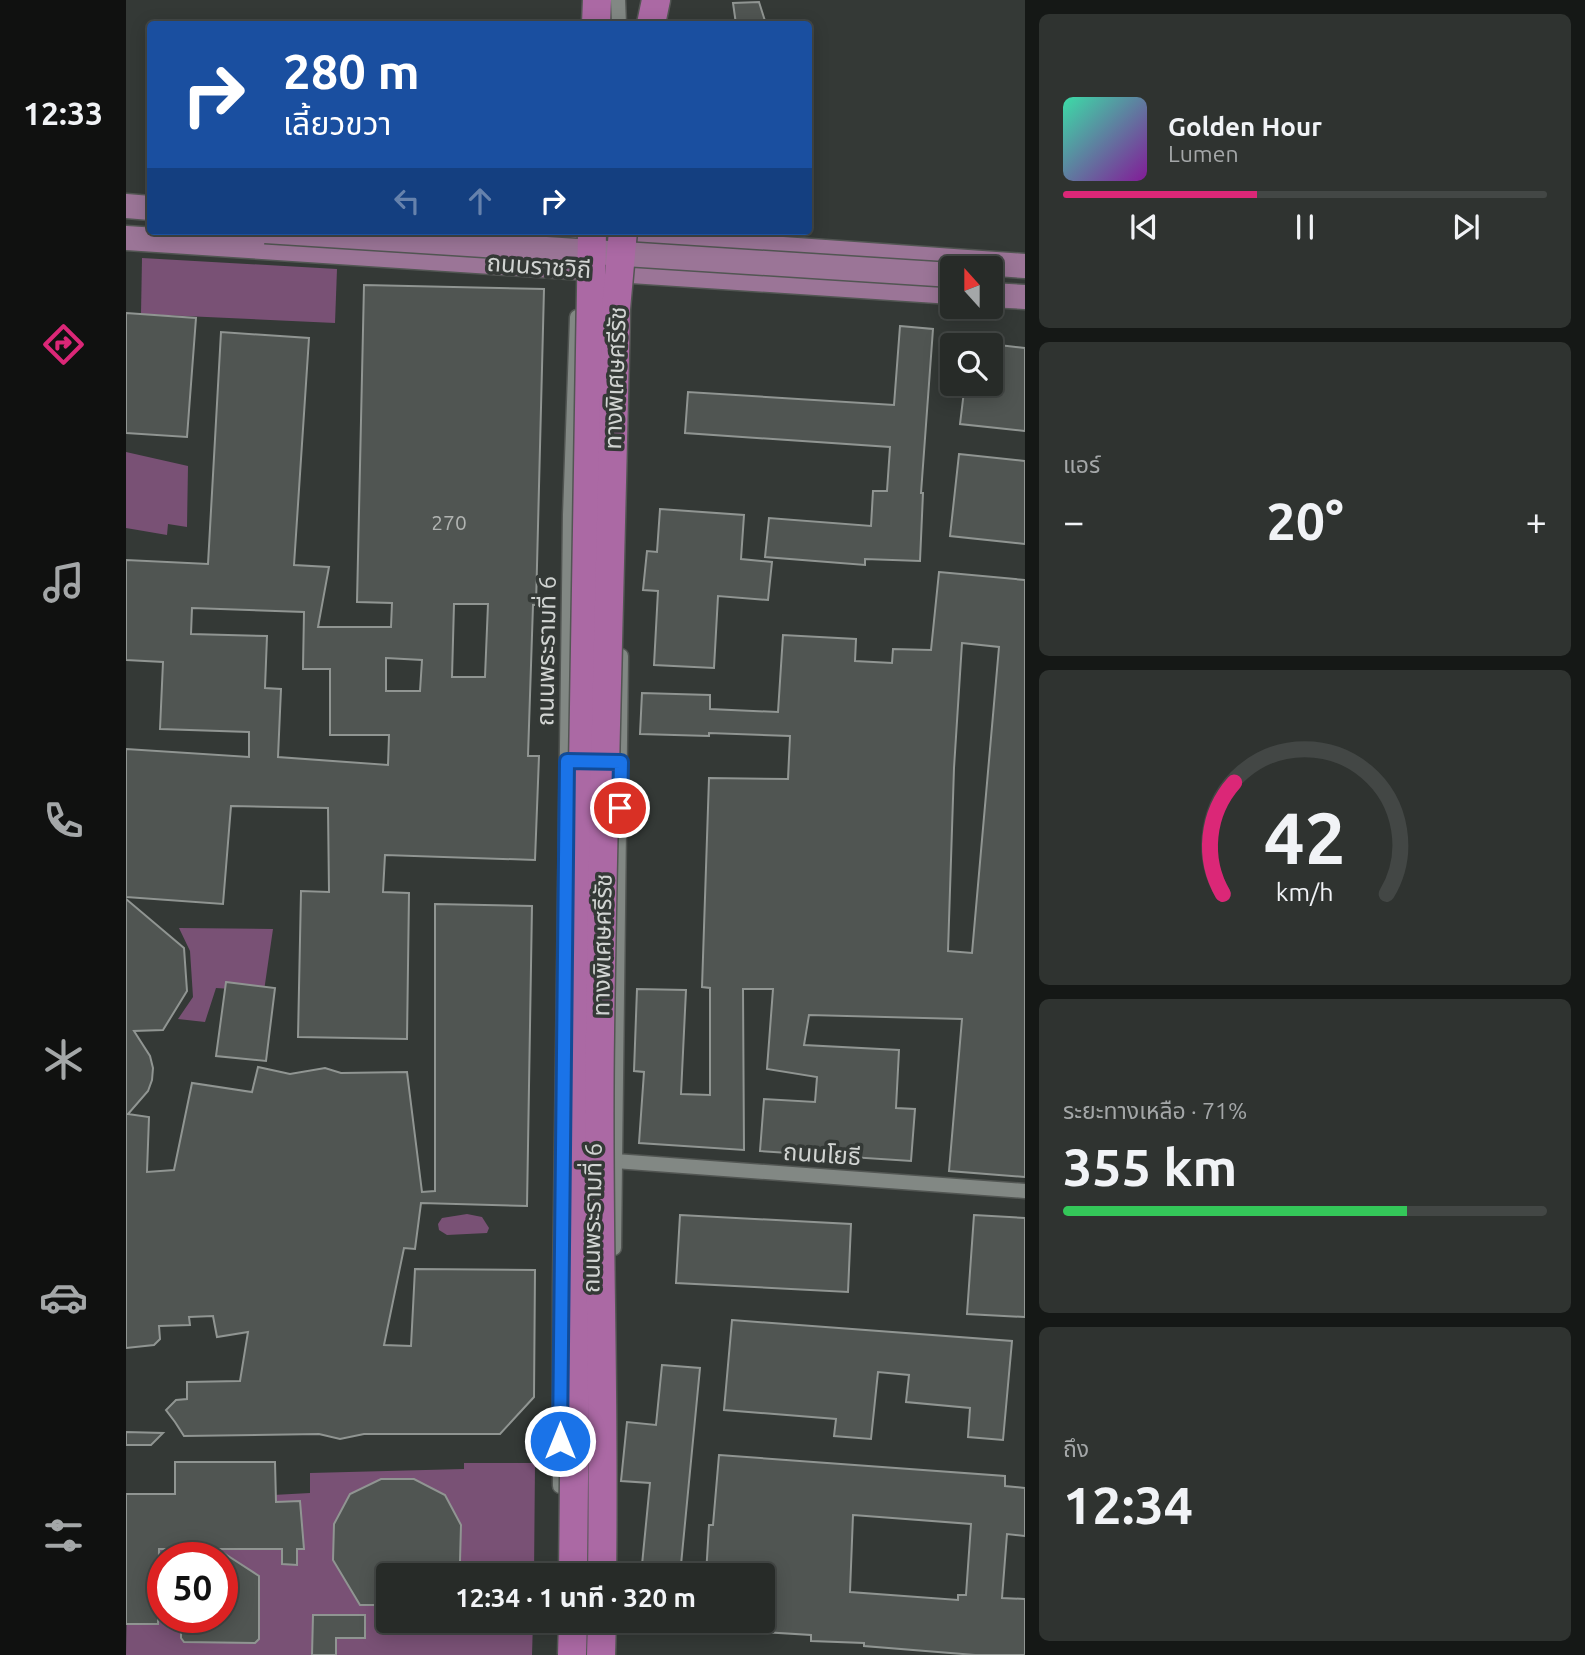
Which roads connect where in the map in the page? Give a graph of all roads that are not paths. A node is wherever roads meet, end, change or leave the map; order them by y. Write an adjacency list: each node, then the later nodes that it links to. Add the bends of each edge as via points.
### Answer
1 (584, 0): 5 (main road)
2 (597, 0): 6 (highway)
3 (618, 0): 7 (main road)
4 (656, 0): 8 (highway)
5 (584, 21)
6 (596, 21)
7 (619, 21)
8 (652, 21)
9 (126, 206): 10 (main road)
10 (147, 208)
11 (126, 222): 12 (main road)
12 (147, 224)
13 (327, 235): 26 (main road, bridge)
14 (511, 235): 22 (main road, via 518,252)
15 (584, 235): 24 (main road, ถนนพระรามที่ 6)
16 (584, 235): 40 (highway, ทางพิเศษศรีรัช, bridge)
17 (624, 235): 25 (main road, ถนนพระรามที่ 6)
18 (624, 235): 41 (highway, ทางพิเศษศรีรัช, bridge, via 616,309 600,1033)
19 (646, 235): 21 (main road, ถนนราชวิถี)
20 (126, 238): 22 (main road, ถนนราชวิถี)
21 (879, 256): 23 (main road, ถนนราชวิถี); 29 (main road)
22 (508, 264): 24 (main road, ถนนราชวิถี)
23 (1025, 266)
24 (579, 268): 25 (main road, ถนนราชวิถี); 34 (main road, ถนนพระรามที่ 6)
25 (622, 271): 29 (main road, ถนนราชวิถี); 33 (main road, ถนนพระรามที่ 6)
26 (940, 274)
27 (1003, 279): 28 (main road)
28 (1025, 280)
29 (880, 287): 30 (main road, ถนนราชวิถี)
30 (940, 291)
31 (1003, 296): 32 (main road)
32 (1025, 297)
33 (621, 491): 34 (main road); 36 (main road, ถนนพระรามที่ 6)
34 (569, 654): 35 (main road, ถนนพระรามที่ 6)
35 (567, 761): 36 (main road); 39 (main road, ถนนพระรามที่ 6)
36 (621, 762): 37 (main road, ถนนพระรามที่ 6)
37 (615, 1161): 38 (main road, ถนนโยธี); 42 (main road, ถนนพระรามที่ 6)
38 (1025, 1192)
39 (560, 1563)
40 (573, 1563)
41 (603, 1563)
42 (611, 1563)
43 (563, 1633): 46 (main road)
44 (566, 1633): 47 (highway, bridge)
45 (606, 1633): 48 (main road)
46 (560, 1655)
47 (572, 1655)
48 (611, 1655)

